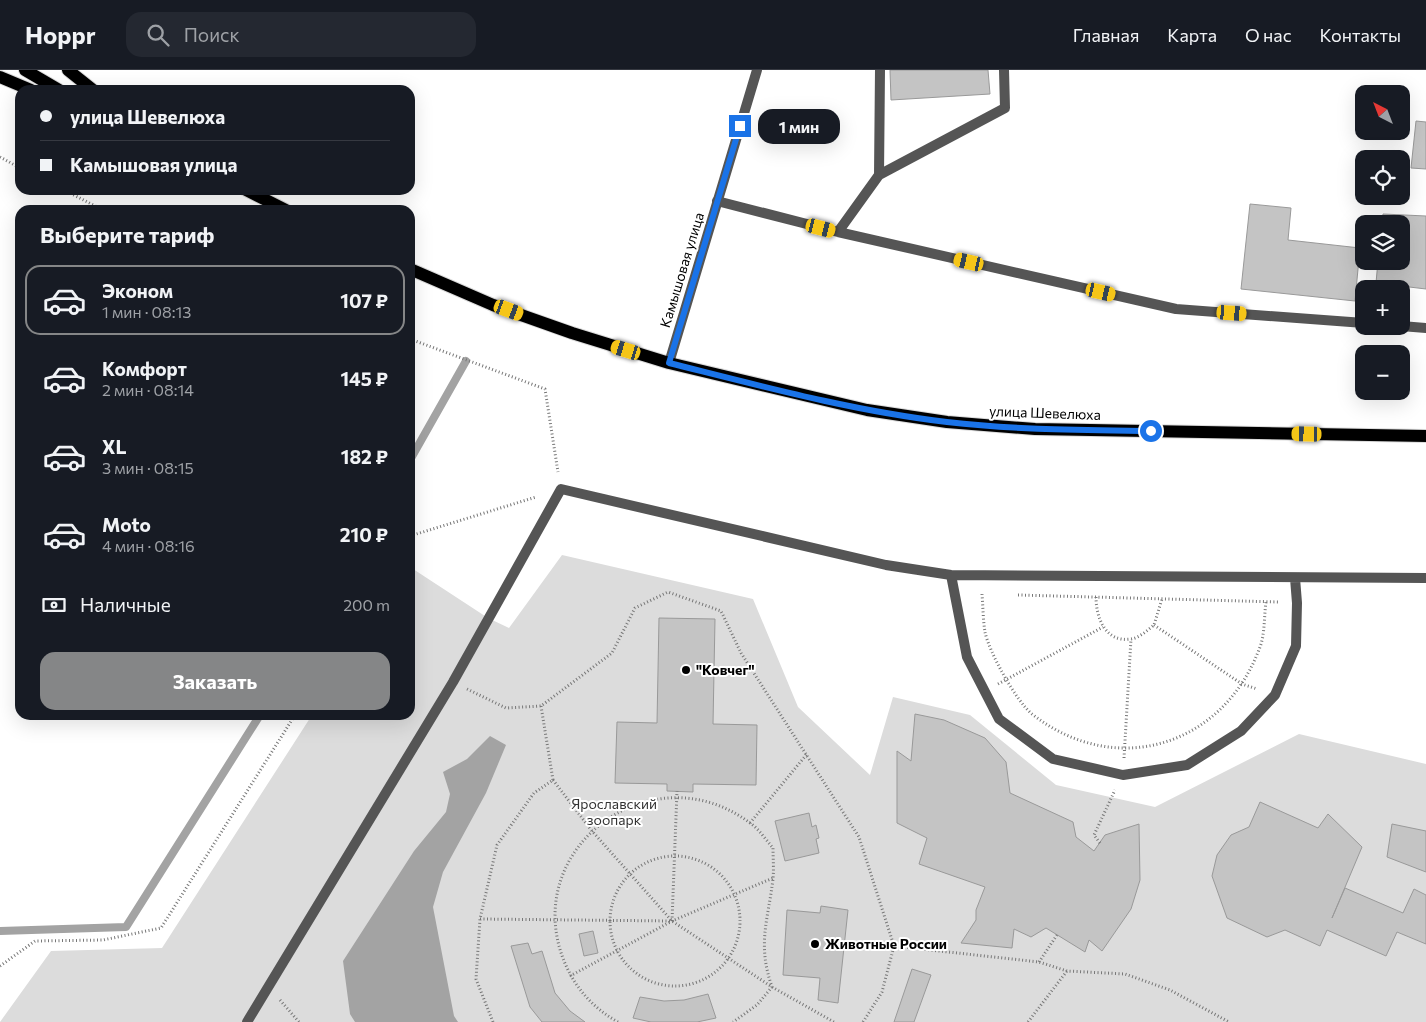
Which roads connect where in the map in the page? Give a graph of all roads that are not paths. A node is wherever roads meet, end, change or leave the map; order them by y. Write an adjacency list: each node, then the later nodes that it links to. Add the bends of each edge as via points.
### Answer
1 (24, 70): 8 (main road)
2 (68, 70): 9 (main road)
3 (757, 70): 12 (street, Камышовая улица)
4 (880, 70): 10 (street)
5 (1004, 70): 10 (street, via 1005,108)
6 (0, 77): 7 (main road)
7 (19, 85)
8 (50, 85)
9 (87, 85)
10 (879, 175): 14 (street)
11 (256, 195): 13 (main road)
12 (717, 201): 14 (street); 19 (street, Камышовая улица)
13 (276, 205)
14 (838, 232): 16 (street, via 1176,309)
15 (415, 271): 19 (main road, улица Шевелюха, via 494,305)
16 (1355, 322)
17 (1410, 327): 18 (street)
18 (1426, 328)
19 (669, 363): 20 (main road, улица Шевелюха, via 867,410 947,422 1035,429)
20 (1426, 436)
21 (951, 575): 22 (street); 22 (street, via 967,657 999,719 1052,759 1123,776 1187,764 1241,731 1275,695 1296,646 1298,603); 24 (street, via 886,565 561,489 453,682)
22 (1295, 578): 23 (street)
23 (1426, 578)
24 (247, 1022)

